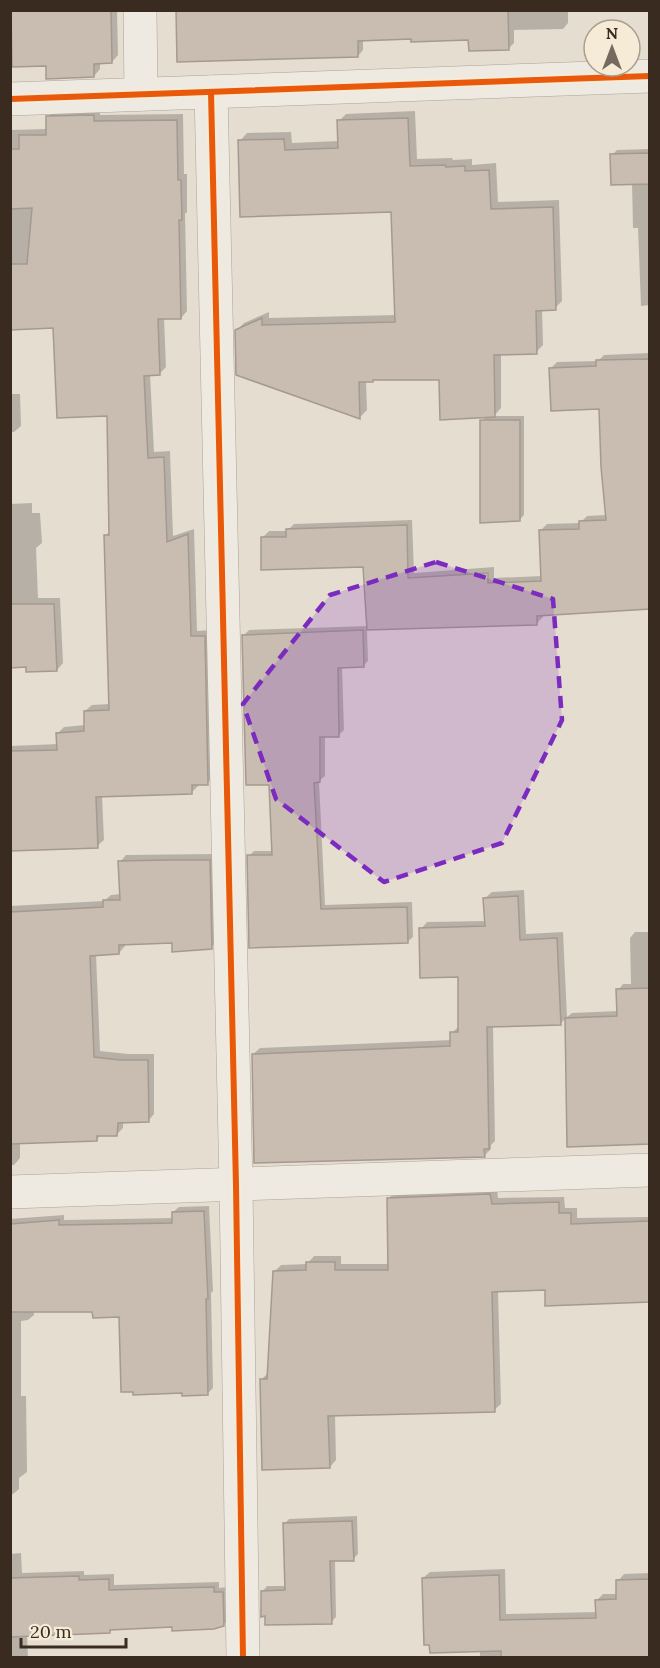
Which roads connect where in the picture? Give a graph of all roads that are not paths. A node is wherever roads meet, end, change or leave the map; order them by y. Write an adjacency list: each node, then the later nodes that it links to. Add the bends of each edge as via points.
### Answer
1 (140, 10): 4 (street)
2 (650, 76): 3 (street)
3 (211, 92): 4 (street); 7 (street)
4 (141, 94): 5 (street)
5 (10, 99)
6 (650, 1170): 7 (street)
7 (236, 1185): 8 (street); 9 (street)
8 (10, 1192)
9 (243, 1658)

